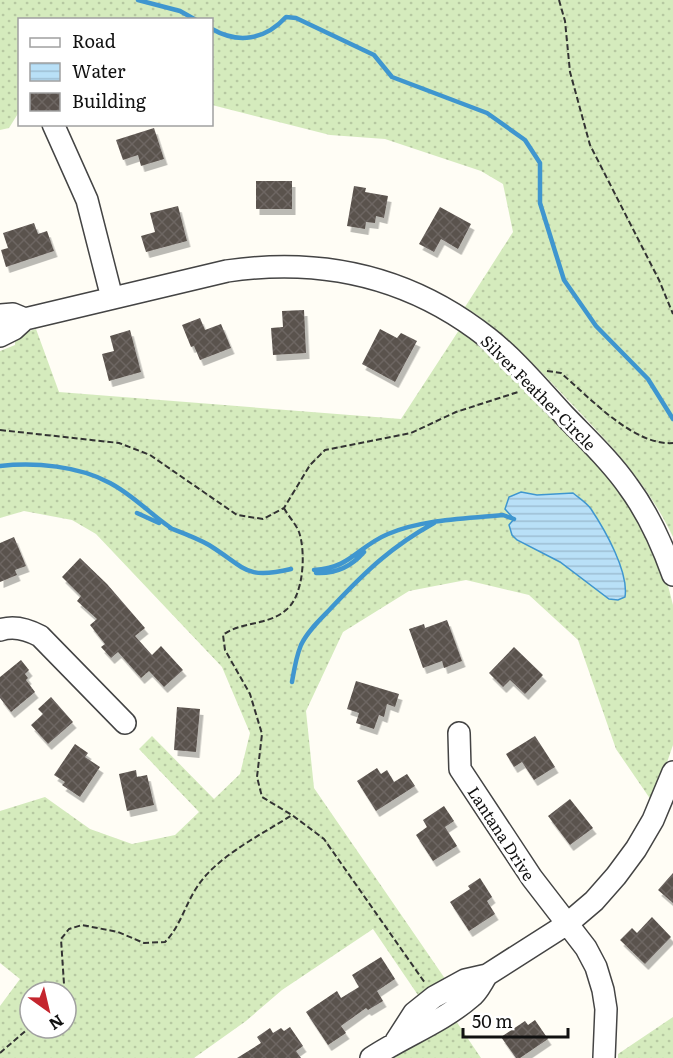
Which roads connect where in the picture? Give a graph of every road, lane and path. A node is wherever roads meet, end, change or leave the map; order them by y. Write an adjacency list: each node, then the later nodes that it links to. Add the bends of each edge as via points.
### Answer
1 (560, 0): 4 (path, via 570,72 590,145)
2 (54, 126): 3 (street, via 87,200)
3 (112, 298): 6 (street, Silver Feather Circle); 8 (street, Silver Feather Circle, via 255,267 299,266 355,273 428,299 462,318 489,338)
4 (673, 314)
5 (0, 315): 6 (street, via 13,314)
6 (25, 319): 7 (street, Silver Feather Circle)
7 (0, 336)
8 (537, 386): 10 (path, via 546,371 561,373 634,434 661,444); 11 (path, via 456,412 411,433 325,450 310,465); 12 (street, Silver Feather Circle, via 629,487 647,515)
9 (0, 430): 11 (path, via 119,443 150,455 237,515 263,519)
10 (673, 443)
11 (284, 508): 17 (path, via 299,532 304,566 296,599 286,611 256,624 232,627 223,635 225,650 250,694 262,734 257,777 262,797)
12 (673, 575)
13 (0, 630): 14 (street, via 30,623)
14 (125, 723)
15 (459, 733): 18 (street, Lantana Drive, via 460,768)
16 (673, 772): 18 (street, via 636,849 594,901)
17 (292, 815): 20 (path, via 214,866 165,942 144,943 118,932 82,925 69,929 61,939); 21 (path, via 324,839)
18 (567, 924): 19 (street); 26 (street, Lantana Drive, via 586,948 603,990)
19 (487, 975): 21 (street, via 465,980); 23 (street, via 473,996 435,1023)
20 (64, 980)
21 (434, 997): 23 (street, via 414,1012)
22 (18, 1038): 24 (path)
23 (396, 1041): 25 (street)
24 (0, 1053)
25 (371, 1058)
26 (604, 1058)

